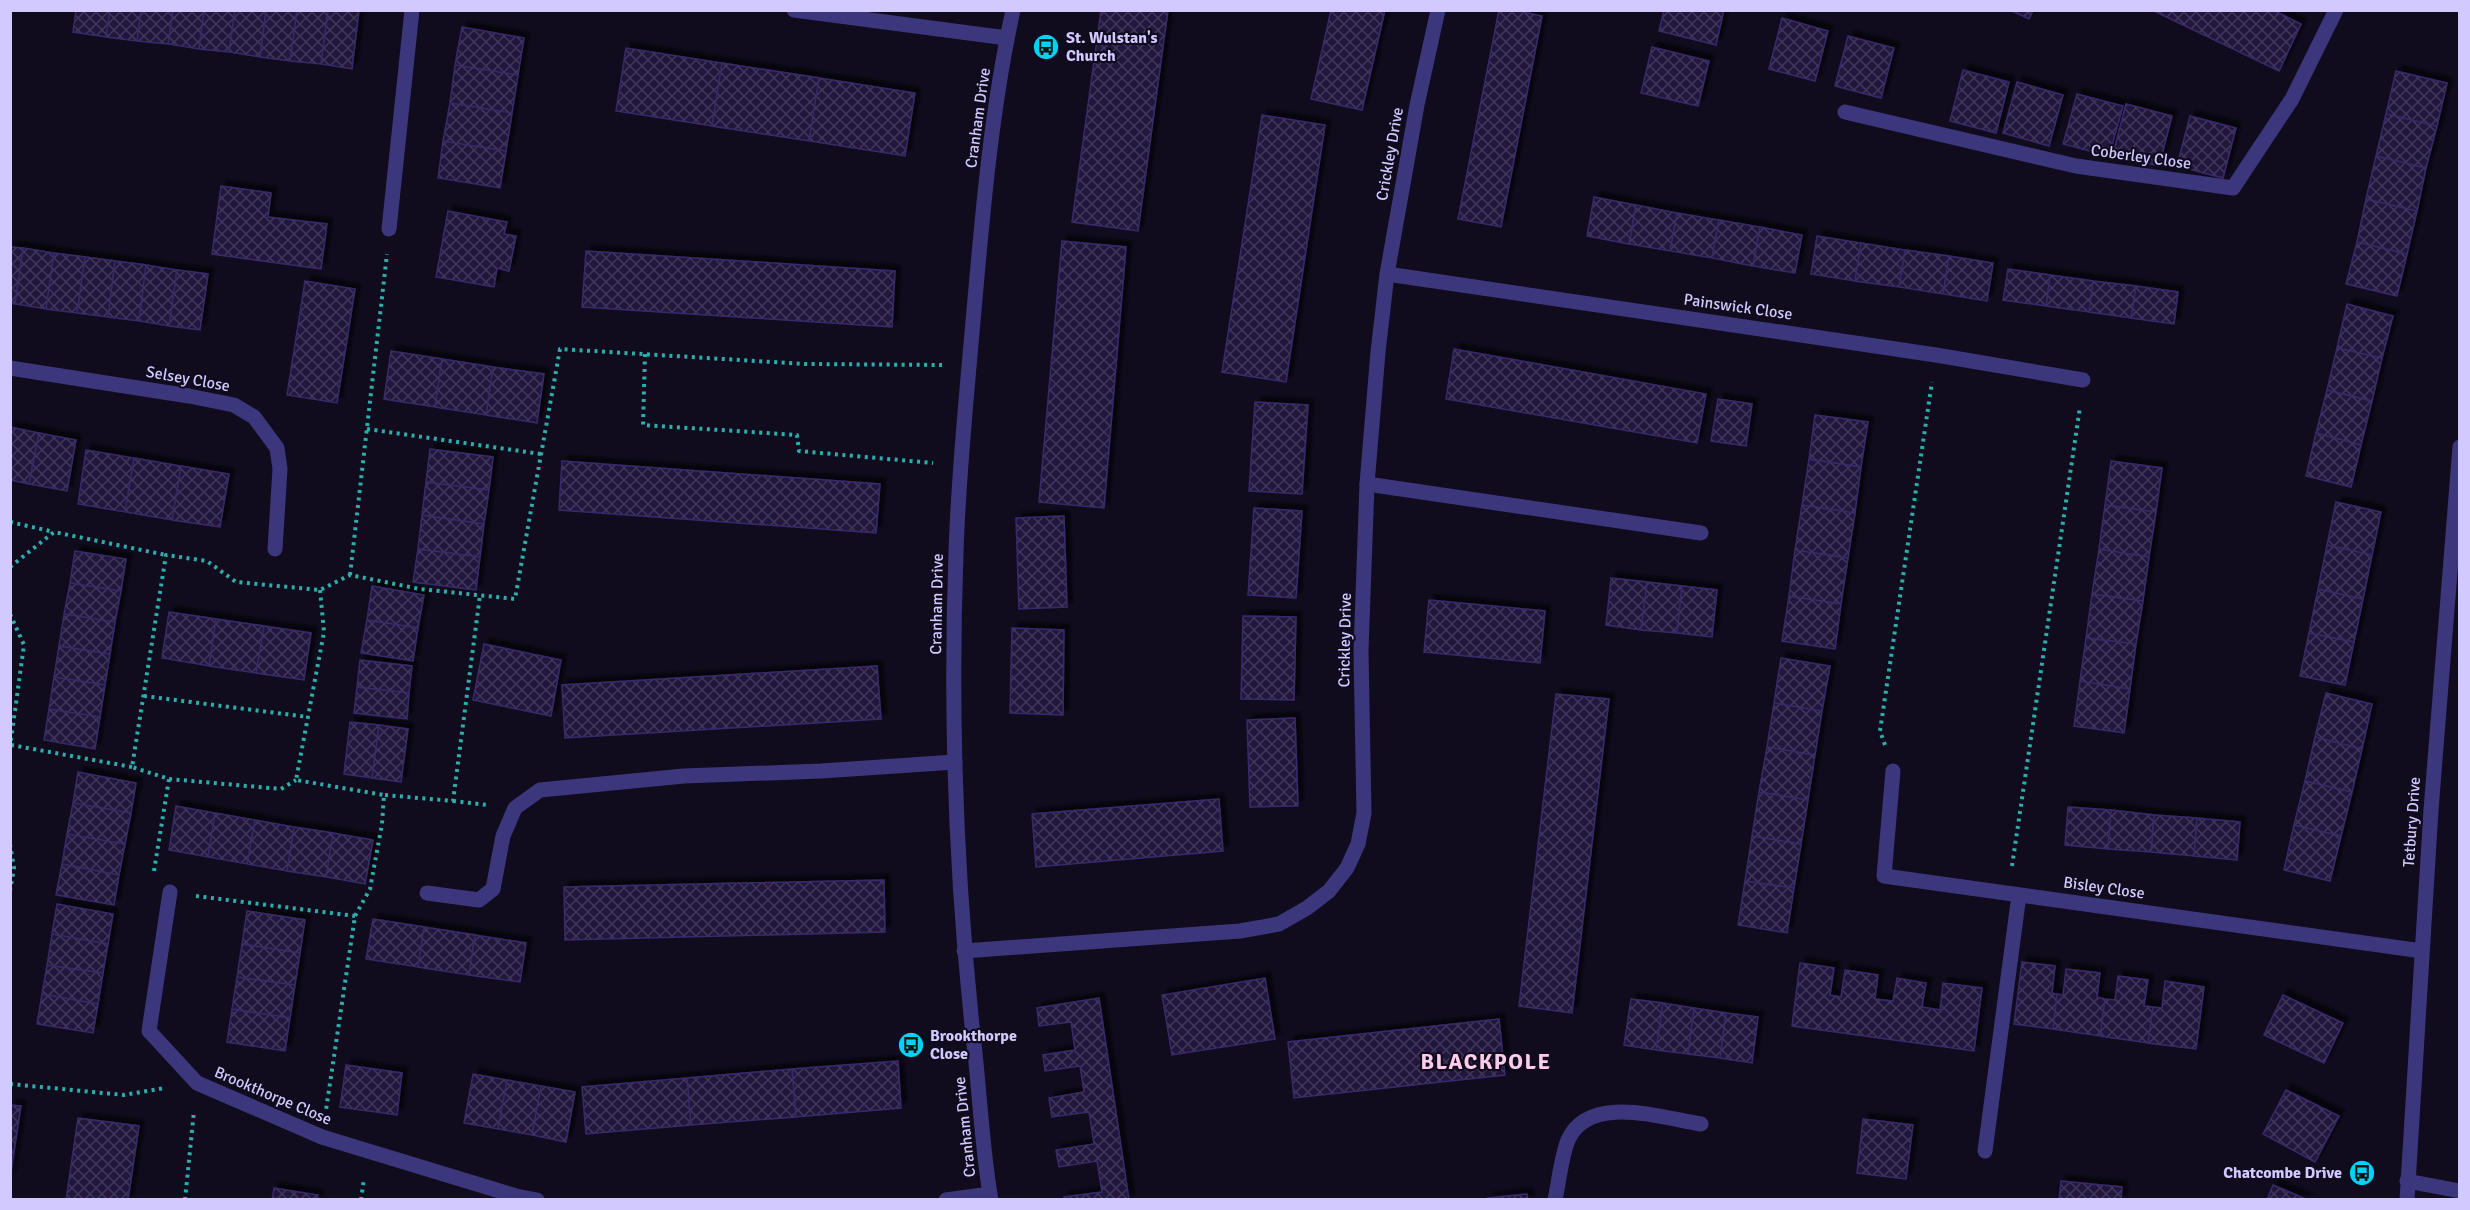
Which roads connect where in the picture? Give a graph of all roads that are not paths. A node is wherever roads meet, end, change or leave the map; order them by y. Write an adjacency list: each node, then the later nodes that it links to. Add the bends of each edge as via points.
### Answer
1 (412, 10): 8 (street)
2 (794, 10): 6 (street)
3 (1013, 10): 6 (street, Cranham Drive)
4 (1438, 10): 9 (street, Crickley Drive)
5 (2336, 10): 7 (street, Coberley Close, via 2292,99 2234,188 2076,166)
6 (1007, 38): 16 (street, Cranham Drive, via 992,137 960,465)
7 (1845, 112)
8 (389, 229)
9 (1387, 274): 11 (street, Painswick Close); 13 (street, Crickley Drive)
10 (10, 368): 15 (street, Selsey Close, via 234,405 254,417 277,448 280,469)
11 (2083, 380)
12 (2460, 447): 22 (street, Tetbury Drive)
13 (1367, 484): 14 (street); 21 (street, Crickley Drive, via 1361,651 1364,813 1358,844 1347,868 1329,891 1279,924 1240,931)
14 (1701, 533)
15 (274, 549)
16 (955, 762): 19 (street, via 684,776 540,790 515,808 503,836 493,889 479,900); 21 (street, Cranham Drive)
17 (1893, 771): 20 (street, Bisley Close, via 1884,876)
18 (170, 892): 28 (street, Brookthorpe Close, via 149,1031 197,1083 322,1137)
19 (428, 893)
20 (2013, 894): 22 (street, Bisley Close); 24 (street)
21 (964, 951): 27 (street, Cranham Drive)
22 (2422, 951): 25 (street, Tetbury Drive)
23 (1701, 1124): 30 (street, via 1620,1111 1597,1113 1578,1126 1569,1140)
24 (1985, 1151)
25 (2408, 1181): 26 (street); 31 (street, Tetbury Drive)
26 (2460, 1191)
27 (991, 1197): 29 (street)
28 (537, 1200)
29 (946, 1200)
30 (1555, 1200)
31 (2407, 1200)

